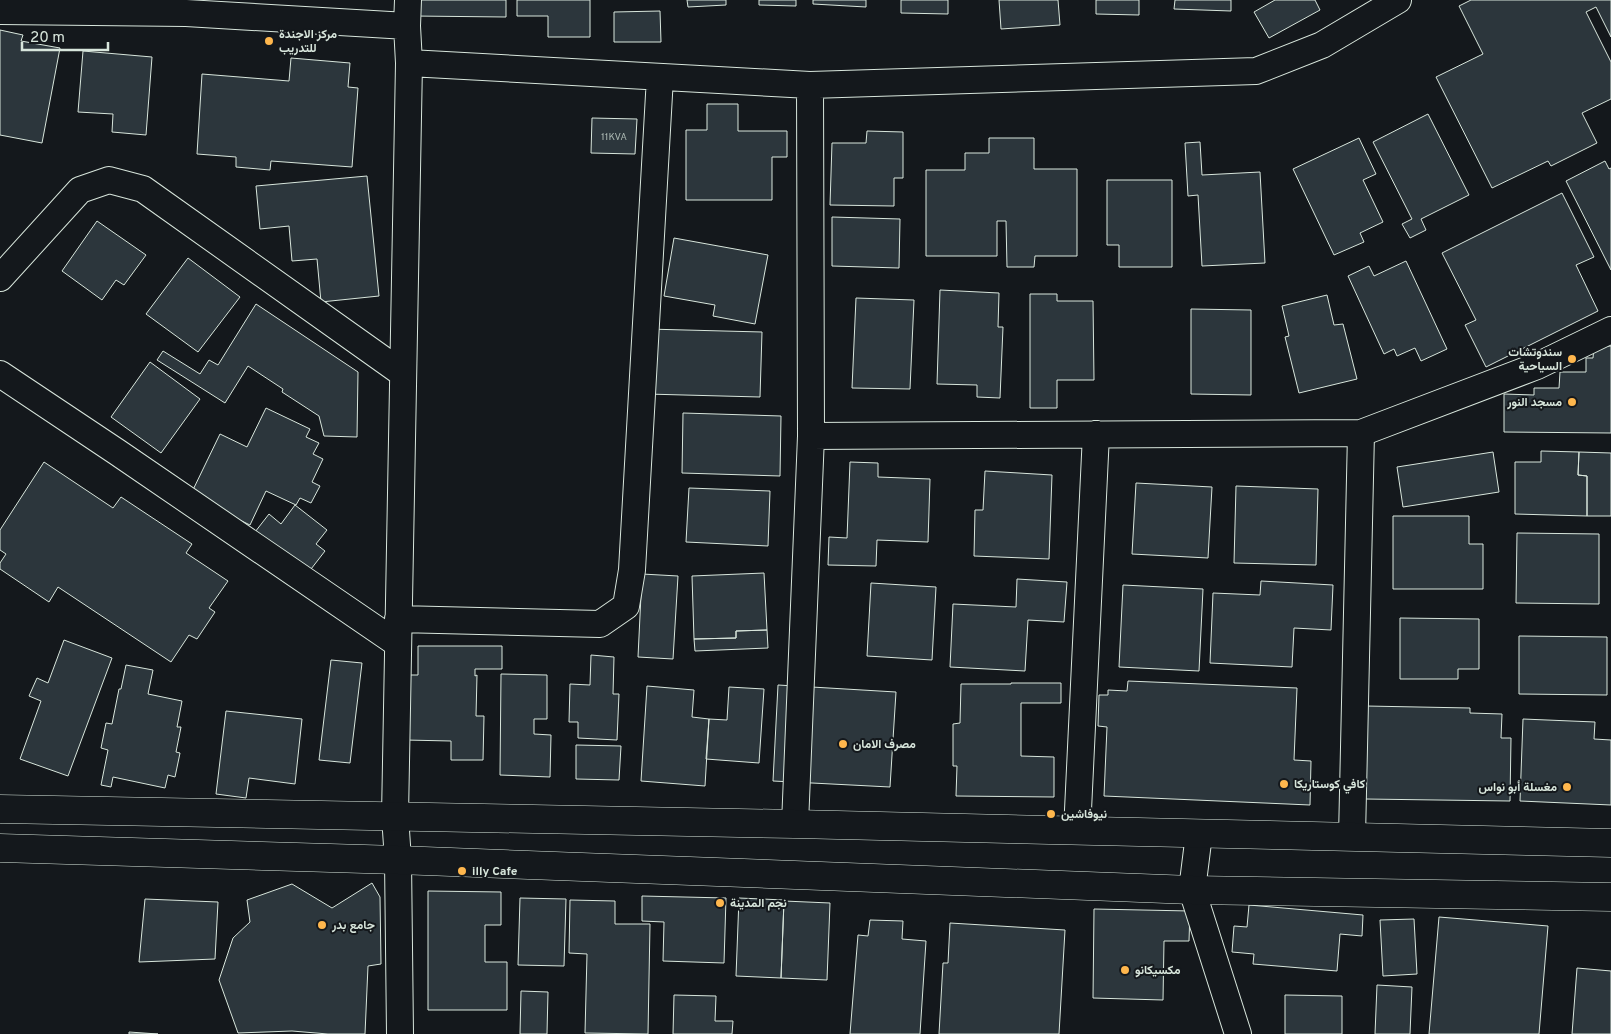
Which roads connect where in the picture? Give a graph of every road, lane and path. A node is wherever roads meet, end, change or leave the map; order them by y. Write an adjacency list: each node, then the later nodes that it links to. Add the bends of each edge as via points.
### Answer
1 (408, 0): 5 (street)
2 (1398, 0): 8 (street, via 1322,45 1256,71)
3 (187, 6): 4 (street); 5 (street)
4 (0, 11)
5 (407, 26): 6 (street)
6 (409, 63): 7 (street); 11 (street)
7 (660, 77): 8 (street); 16 (street, via 632,570 626,606 600,624)
8 (810, 85): 15 (street)
9 (0, 278): 11 (street, via 80,190 109,180 143,189)
10 (1611, 330): 13 (street, via 1537,366)
11 (402, 373): 16 (street)
12 (0, 374): 16 (street)
13 (1361, 433): 14 (street); 22 (street)
14 (1096, 434): 15 (street); 20 (street)
15 (811, 436): 19 (street)
16 (398, 632): 18 (street)
17 (0, 808): 18 (main road)
18 (395, 816): 19 (main road); 25 (street)
19 (795, 824): 20 (main road)
20 (1077, 832): 21 (main road)
21 (1199, 834): 22 (main road); 26 (street)
22 (1352, 837): 23 (main road)
23 (1611, 843)
24 (0, 848): 25 (main road)
25 (398, 860): 26 (main road); 28 (street)
26 (1192, 890): 27 (main road); 29 (street)
27 (1611, 897)
28 (400, 1034)
29 (1238, 1034)

